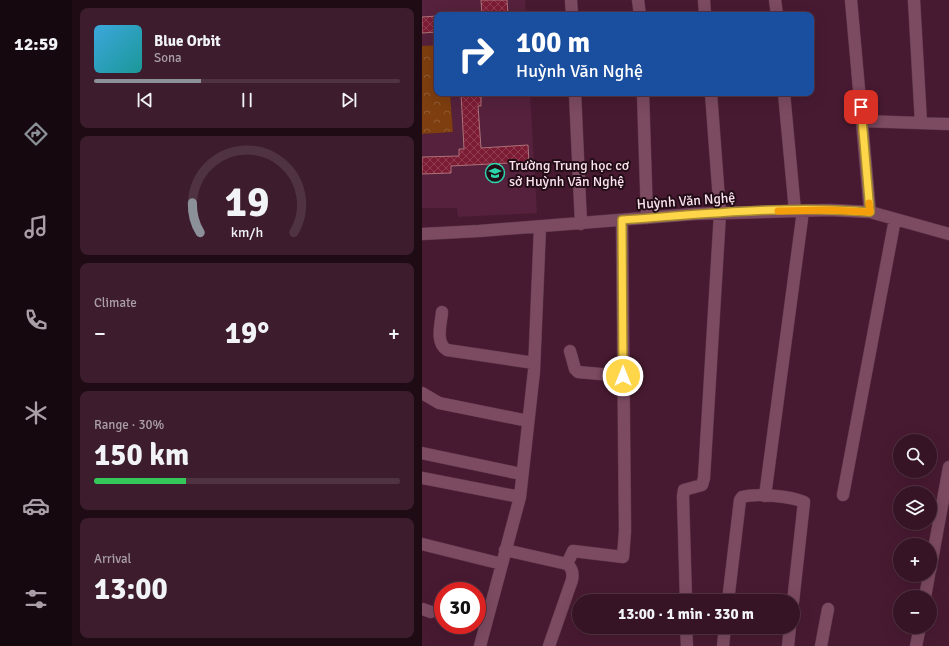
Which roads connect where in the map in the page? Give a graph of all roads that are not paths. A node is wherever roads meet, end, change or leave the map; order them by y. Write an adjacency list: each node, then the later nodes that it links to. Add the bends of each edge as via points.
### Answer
1 (571, 0): 7 (street)
2 (638, 0): 8 (street)
3 (704, 0): 9 (street)
4 (775, 0): 10 (street)
5 (852, 0): 15 (street)
6 (914, 0): 16 (street)
7 (572, 12)
8 (640, 12)
9 (706, 12)
10 (777, 12)
11 (575, 96): 24 (street)
12 (643, 96): 21 (street)
13 (711, 96): 20 (street)
14 (784, 96): 18 (street)
15 (862, 121): 16 (street); 19 (street)
16 (921, 123): 17 (street)
17 (949, 124)
18 (799, 211): 19 (street, Huỳnh Văn Nghệ); 20 (street, Huỳnh Văn Nghệ); 39 (street)
19 (870, 212): 22 (street, Huỳnh Văn Nghệ)
20 (720, 213): 21 (street, Huỳnh Văn Nghệ); 46 (street, via 704,478 702,485 684,490 683,496)
21 (647, 218): 23 (street, Huỳnh Văn Nghệ)
22 (895, 219): 27 (street, Huỳnh Văn Nghệ); 38 (street)
23 (622, 220): 24 (street, Huỳnh Văn Nghệ); 31 (street)
24 (581, 224): 25 (street, Huỳnh Văn Nghệ)
25 (540, 227): 26 (street, Huỳnh Văn Nghệ); 30 (street)
26 (422, 234)
27 (949, 234)
28 (442, 312): 30 (street, via 440,340 442,347 447,350)
29 (570, 351): 31 (street, via 578,372)
30 (534, 363): 33 (street)
31 (623, 376): 45 (street, via 623,557 573,551)
32 (422, 393): 33 (street, via 439,403)
33 (528, 421): 36 (street)
34 (422, 453): 36 (street)
35 (949, 467): 41 (street)
36 (521, 474): 40 (street)
37 (422, 478): 40 (street)
38 (843, 495)
39 (765, 496): 47 (street, via 747,495 740,500); 48 (street, via 804,502)
40 (520, 497): 43 (street)
41 (936, 538)
42 (422, 544): 44 (street)
43 (505, 550): 44 (street); 45 (street)
44 (502, 564): 54 (street)
45 (567, 564): 55 (street, via 573,573 572,580)
46 (686, 594)
47 (729, 594)
48 (794, 594)
49 (828, 610): 59 (street)
50 (686, 634): 56 (street)
51 (724, 634): 57 (street)
52 (789, 634): 58 (street)
53 (919, 634): 60 (street)
54 (480, 646)
55 (549, 646)
56 (687, 646)
57 (722, 646)
58 (788, 646)
59 (821, 646)
60 (916, 646)

